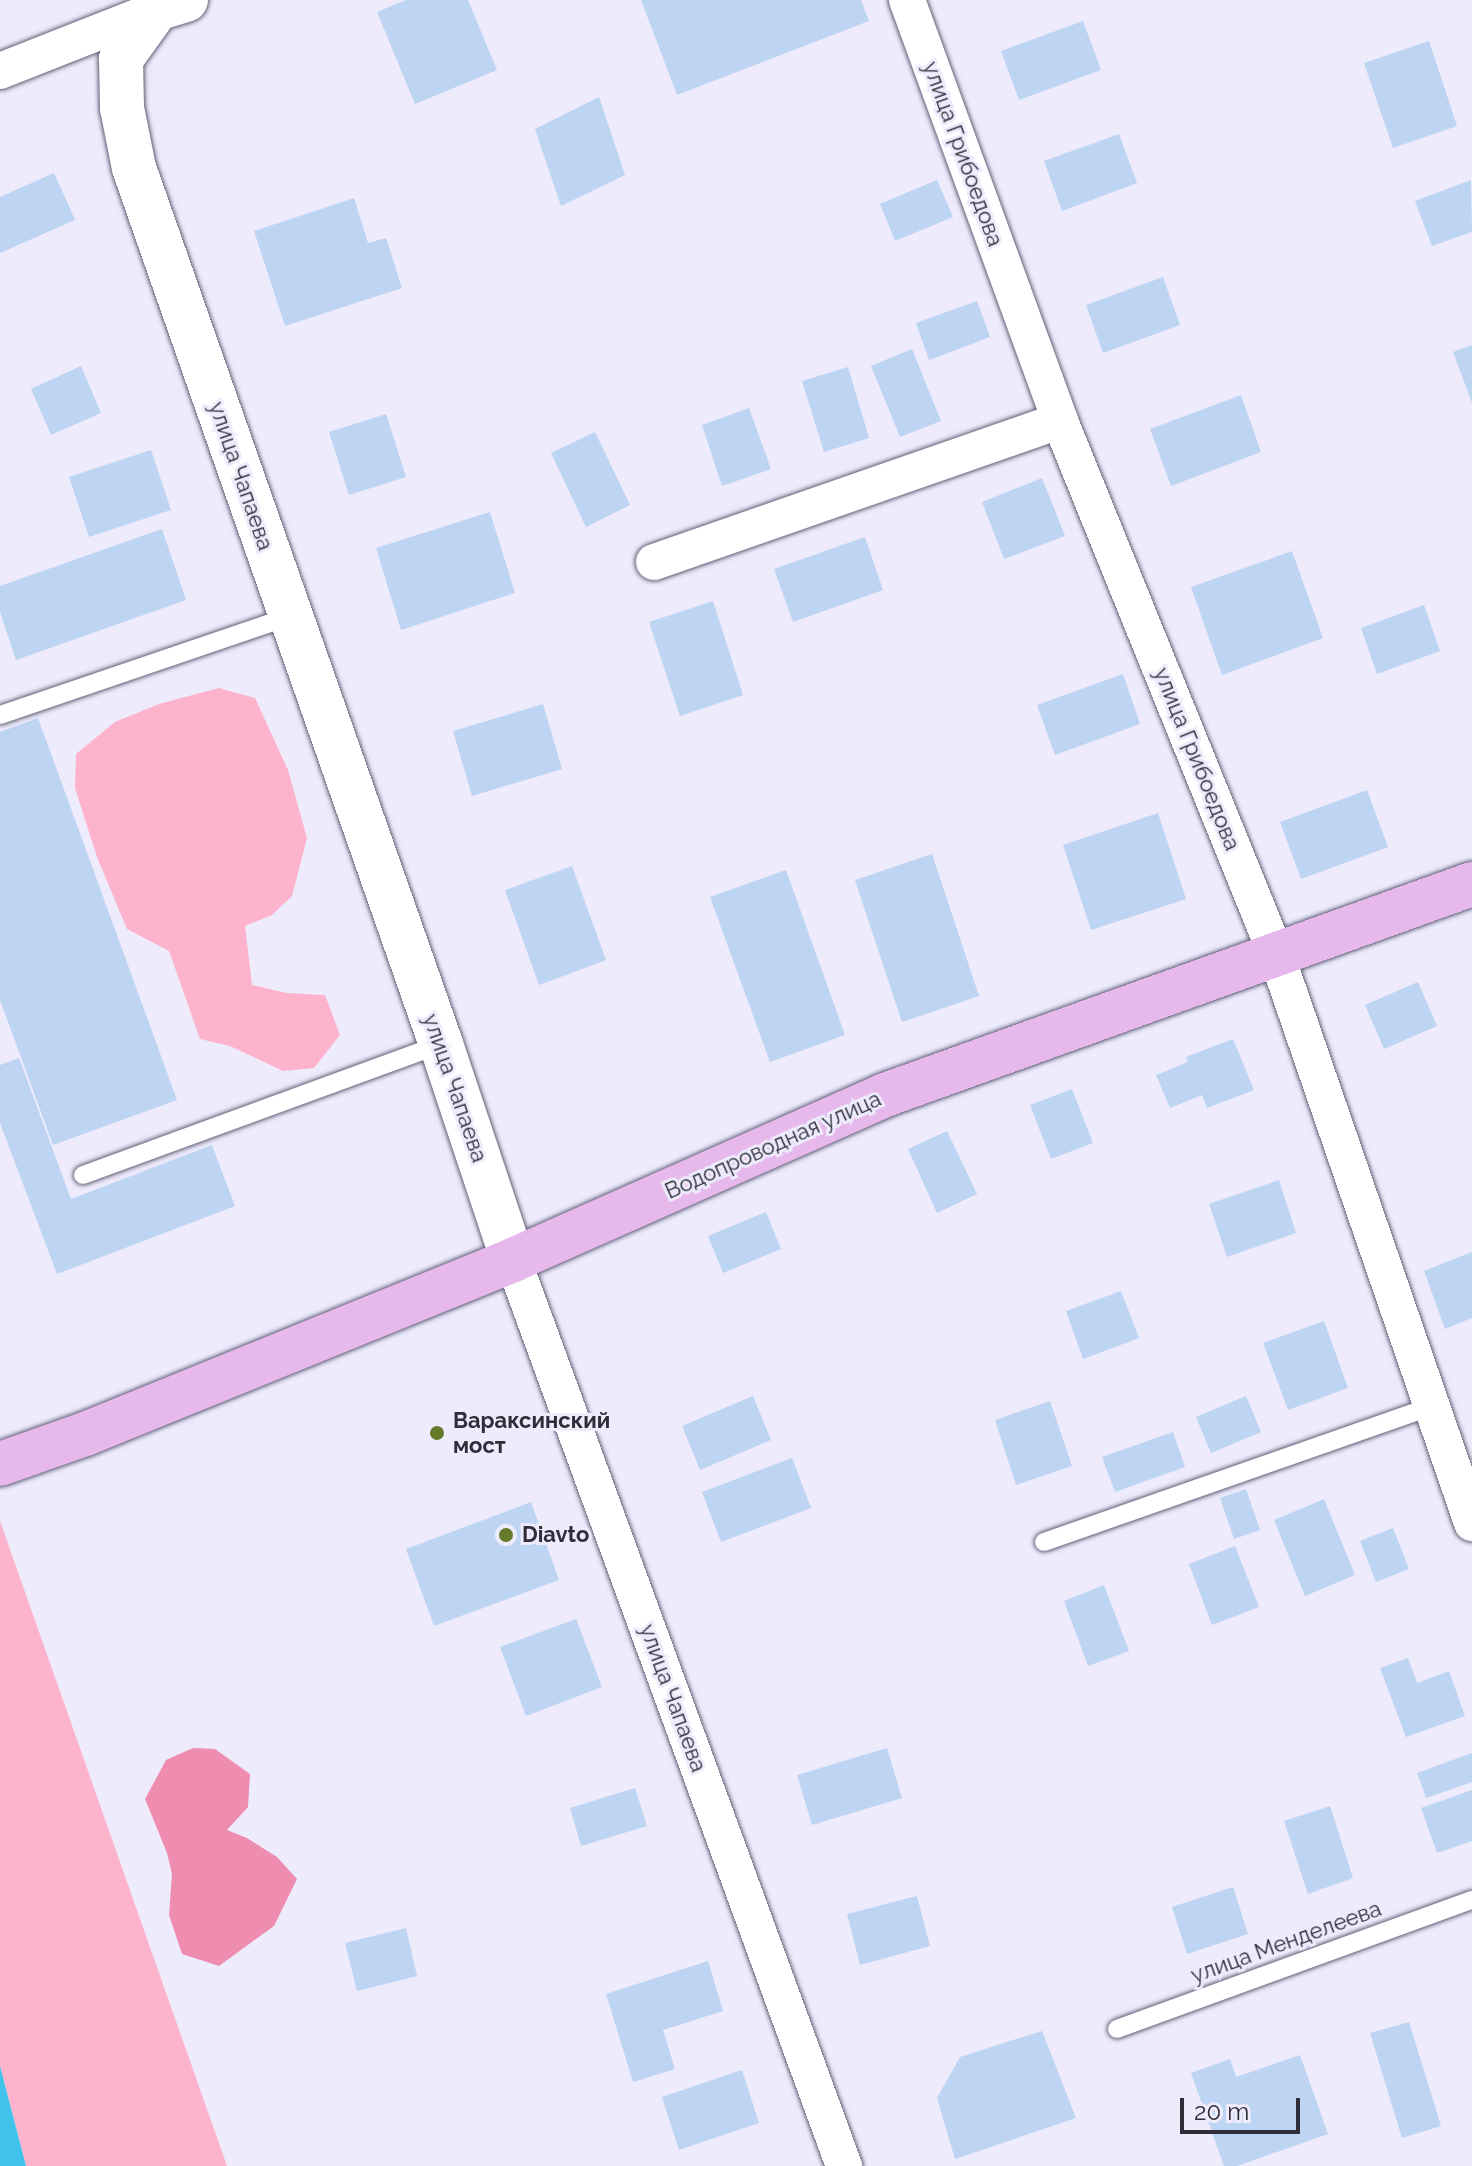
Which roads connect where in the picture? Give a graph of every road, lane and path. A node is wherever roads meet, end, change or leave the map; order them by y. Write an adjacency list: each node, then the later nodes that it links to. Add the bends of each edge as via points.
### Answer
1 (907, 0): 4 (street, улица Грибоедова)
2 (172, 4): 3 (street); 6 (street, улица Чапаева, via 121,59 122,108 134,168)
3 (0, 71)
4 (1060, 421): 5 (street); 9 (street, улица Грибоедова)
5 (654, 562)
6 (290, 616): 7 (lane); 10 (street, улица Чапаева)
7 (0, 715)
8 (1472, 884): 9 (main road, Водопроводная улица)
9 (1276, 954): 12 (main road, Водопроводная улица, via 885,1095); 13 (street, улица Грибоедова)
10 (441, 1044): 11 (lane); 12 (street, улица Чапаева)
11 (83, 1175)
12 (513, 1260): 14 (main road, Водопроводная улица); 19 (street, улица Чапаева)
13 (1432, 1406): 15 (street, улица Грибоедова); 16 (lane)
14 (0, 1464)
15 (1472, 1523)
16 (1044, 1542)
17 (1472, 1900): 18 (lane, улица Менделеева)
18 (1117, 2029)
19 (844, 2166)

